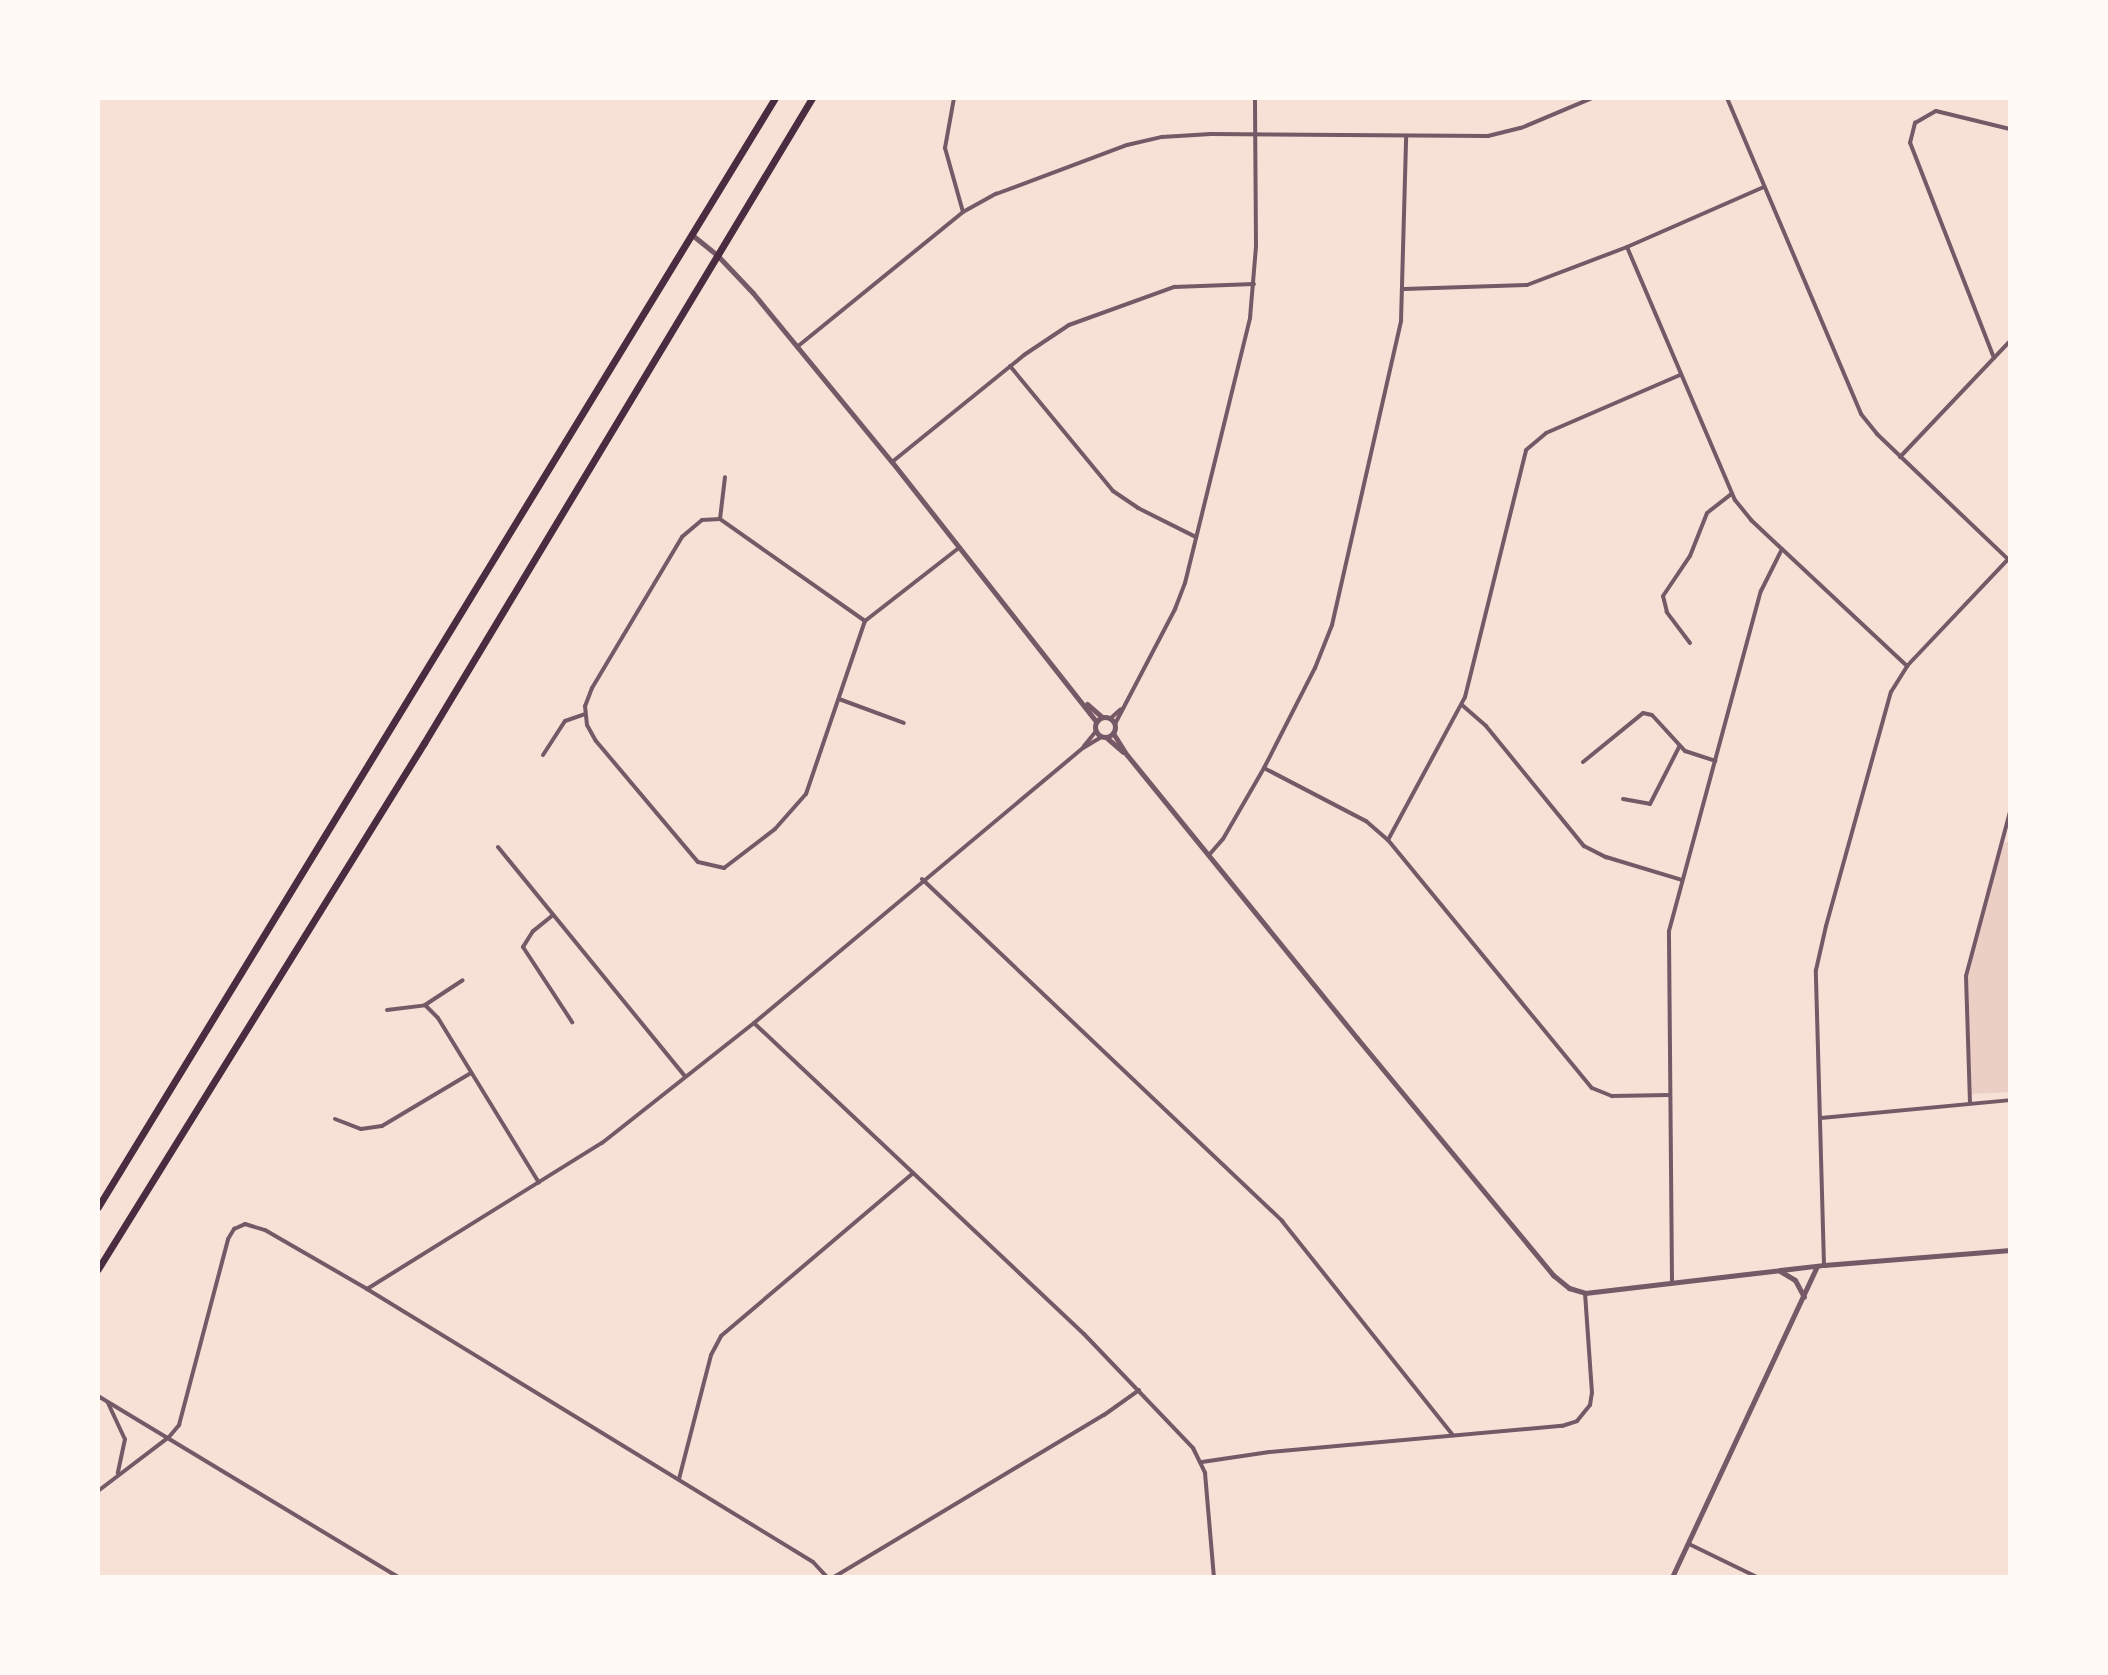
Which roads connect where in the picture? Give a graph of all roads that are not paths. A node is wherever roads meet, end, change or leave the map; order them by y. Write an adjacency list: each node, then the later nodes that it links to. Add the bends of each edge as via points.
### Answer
1 (775, 98): 12 (main road)
2 (812, 98): 14 (main road)
3 (954, 98): 11 (street, via 945,148)
4 (1255, 98): 8 (street)
5 (1590, 98): 9 (street, via 1504,134)
6 (1727, 98): 10 (street)
7 (2010, 129): 19 (street, via 1929,112 1915,123 1911,151)
8 (1255, 134): 9 (street); 11 (street, via 1145,139 996,194); 15 (street)
9 (1406, 137): 16 (street)
10 (1764, 187): 13 (street); 22 (street, via 1855,405)
11 (963, 212): 18 (street)
12 (690, 234): 14 (street); 73 (main road)
13 (1627, 247): 16 (street, via 1527,285); 21 (street)
14 (718, 256): 18 (street); 76 (main road)
15 (1254, 284): 20 (street, via 1182,286 1133,301 1069,325); 27 (street)
16 (1404, 289): 49 (street, via 1391,373 1332,625)
17 (2010, 341): 19 (street)
18 (797, 347): 23 (street)
19 (1994, 358): 22 (street)
20 (1010, 366): 23 (street); 27 (street, via 1113,491)
21 (1680, 375): 25 (street); 35 (street, via 1546,433 1526,450)
22 (1900, 457): 30 (street)
23 (892, 462): 28 (street)
24 (725, 477): 26 (street)
25 (1731, 494): 29 (street); 32 (street, via 1707,513 1690,556 1663,596 1664,607)
26 (720, 519): 31 (street); 36 (street, via 702,520 682,537 592,688)
27 (1196, 537): 38 (street, via 1175,609)
28 (960, 547): 31 (street); 37 (street)
29 (1782, 549): 33 (street); 47 (street, via 1761,591)
30 (2009, 559): 33 (street)
31 (865, 621): 34 (street)
32 (1690, 643)
33 (1907, 666): 69 (street, via 1879,728 1819,955)
34 (839, 699): 36 (street, via 800,804 724,868 707,866 687,850 596,741); 39 (street)
35 (1462, 705): 53 (street); 57 (street, via 1486,726 1584,846)
36 (585, 714): 45 (street, via 565,721)
37 (1099, 719): 38 (street); 40 (street)
38 (1113, 721): 41 (street)
39 (904, 723)
40 (1096, 731): 42 (street); 44 (street)
41 (1113, 733): 42 (street); 46 (street)
42 (1104, 737): 44 (street); 46 (street)
43 (1679, 747): 47 (street); 48 (street, via 1652,715 1643,713); 50 (street, via 1650,804)
44 (1083, 748): 56 (street)
45 (543, 755)
46 (1127, 755): 55 (street)
47 (1715, 761): 57 (street)
48 (1583, 762)
49 (1264, 768): 53 (street, via 1366,821); 55 (street)
50 (1623, 799)
51 (2010, 812): 52 (street)
52 (2008, 831): 68 (street, via 1966,976)
53 (1388, 840): 66 (street, via 1586,1082 1612,1096)
54 (498, 847): 58 (street)
55 (1209, 855): 80 (street, via 1553,1275)
56 (922, 879): 63 (street); 85 (street, via 1282,1221)
57 (1682, 880): 66 (street, via 1667,952)
58 (553, 915): 62 (street, via 523,947); 65 (street)
59 (463, 980): 60 (street)
60 (425, 1005): 61 (street); 64 (street, via 443,1024)
61 (387, 1010)
62 (572, 1022)
63 (754, 1023): 65 (street); 71 (street)
64 (471, 1073): 70 (street, via 382,1126 361,1129); 72 (street)
65 (685, 1076): 72 (street, via 602,1143)
66 (1669, 1095): 78 (street)
67 (2010, 1100): 68 (street)
68 (1970, 1103): 69 (street)
69 (1821, 1118): 75 (street)
70 (335, 1119)
71 (913, 1173): 82 (street); 89 (street, via 721,1336 711,1355)
72 (539, 1183): 79 (street)
73 (98, 1207)
74 (2010, 1250): 75 (street)
75 (1820, 1265): 77 (street); 81 (street)
76 (98, 1269)
77 (1780, 1271): 78 (street); 81 (street, via 1795,1280)
78 (1672, 1281): 80 (street)
79 (367, 1289): 86 (street, via 265,1230 245,1224 234,1229 180,1421); 89 (street)
80 (1585, 1293): 85 (street, via 1592,1393 1586,1413 1562,1426)
81 (1804, 1298): 91 (street)
82 (1139, 1390): 87 (street); 94 (street)
83 (98, 1396): 84 (street)
84 (106, 1401): 86 (street); 88 (street, via 125,1439)
85 (1453, 1435): 87 (street)
86 (169, 1437): 88 (street); 92 (street)
87 (1202, 1462): 95 (street)
88 (117, 1476): 90 (street)
89 (679, 1479): 93 (street, via 813,1562)
90 (98, 1491)
91 (1689, 1544): 96 (street); 97 (street)
92 (398, 1577)
93 (827, 1577)
94 (834, 1577)
95 (1214, 1577)
96 (1672, 1577)
97 (1757, 1577)

